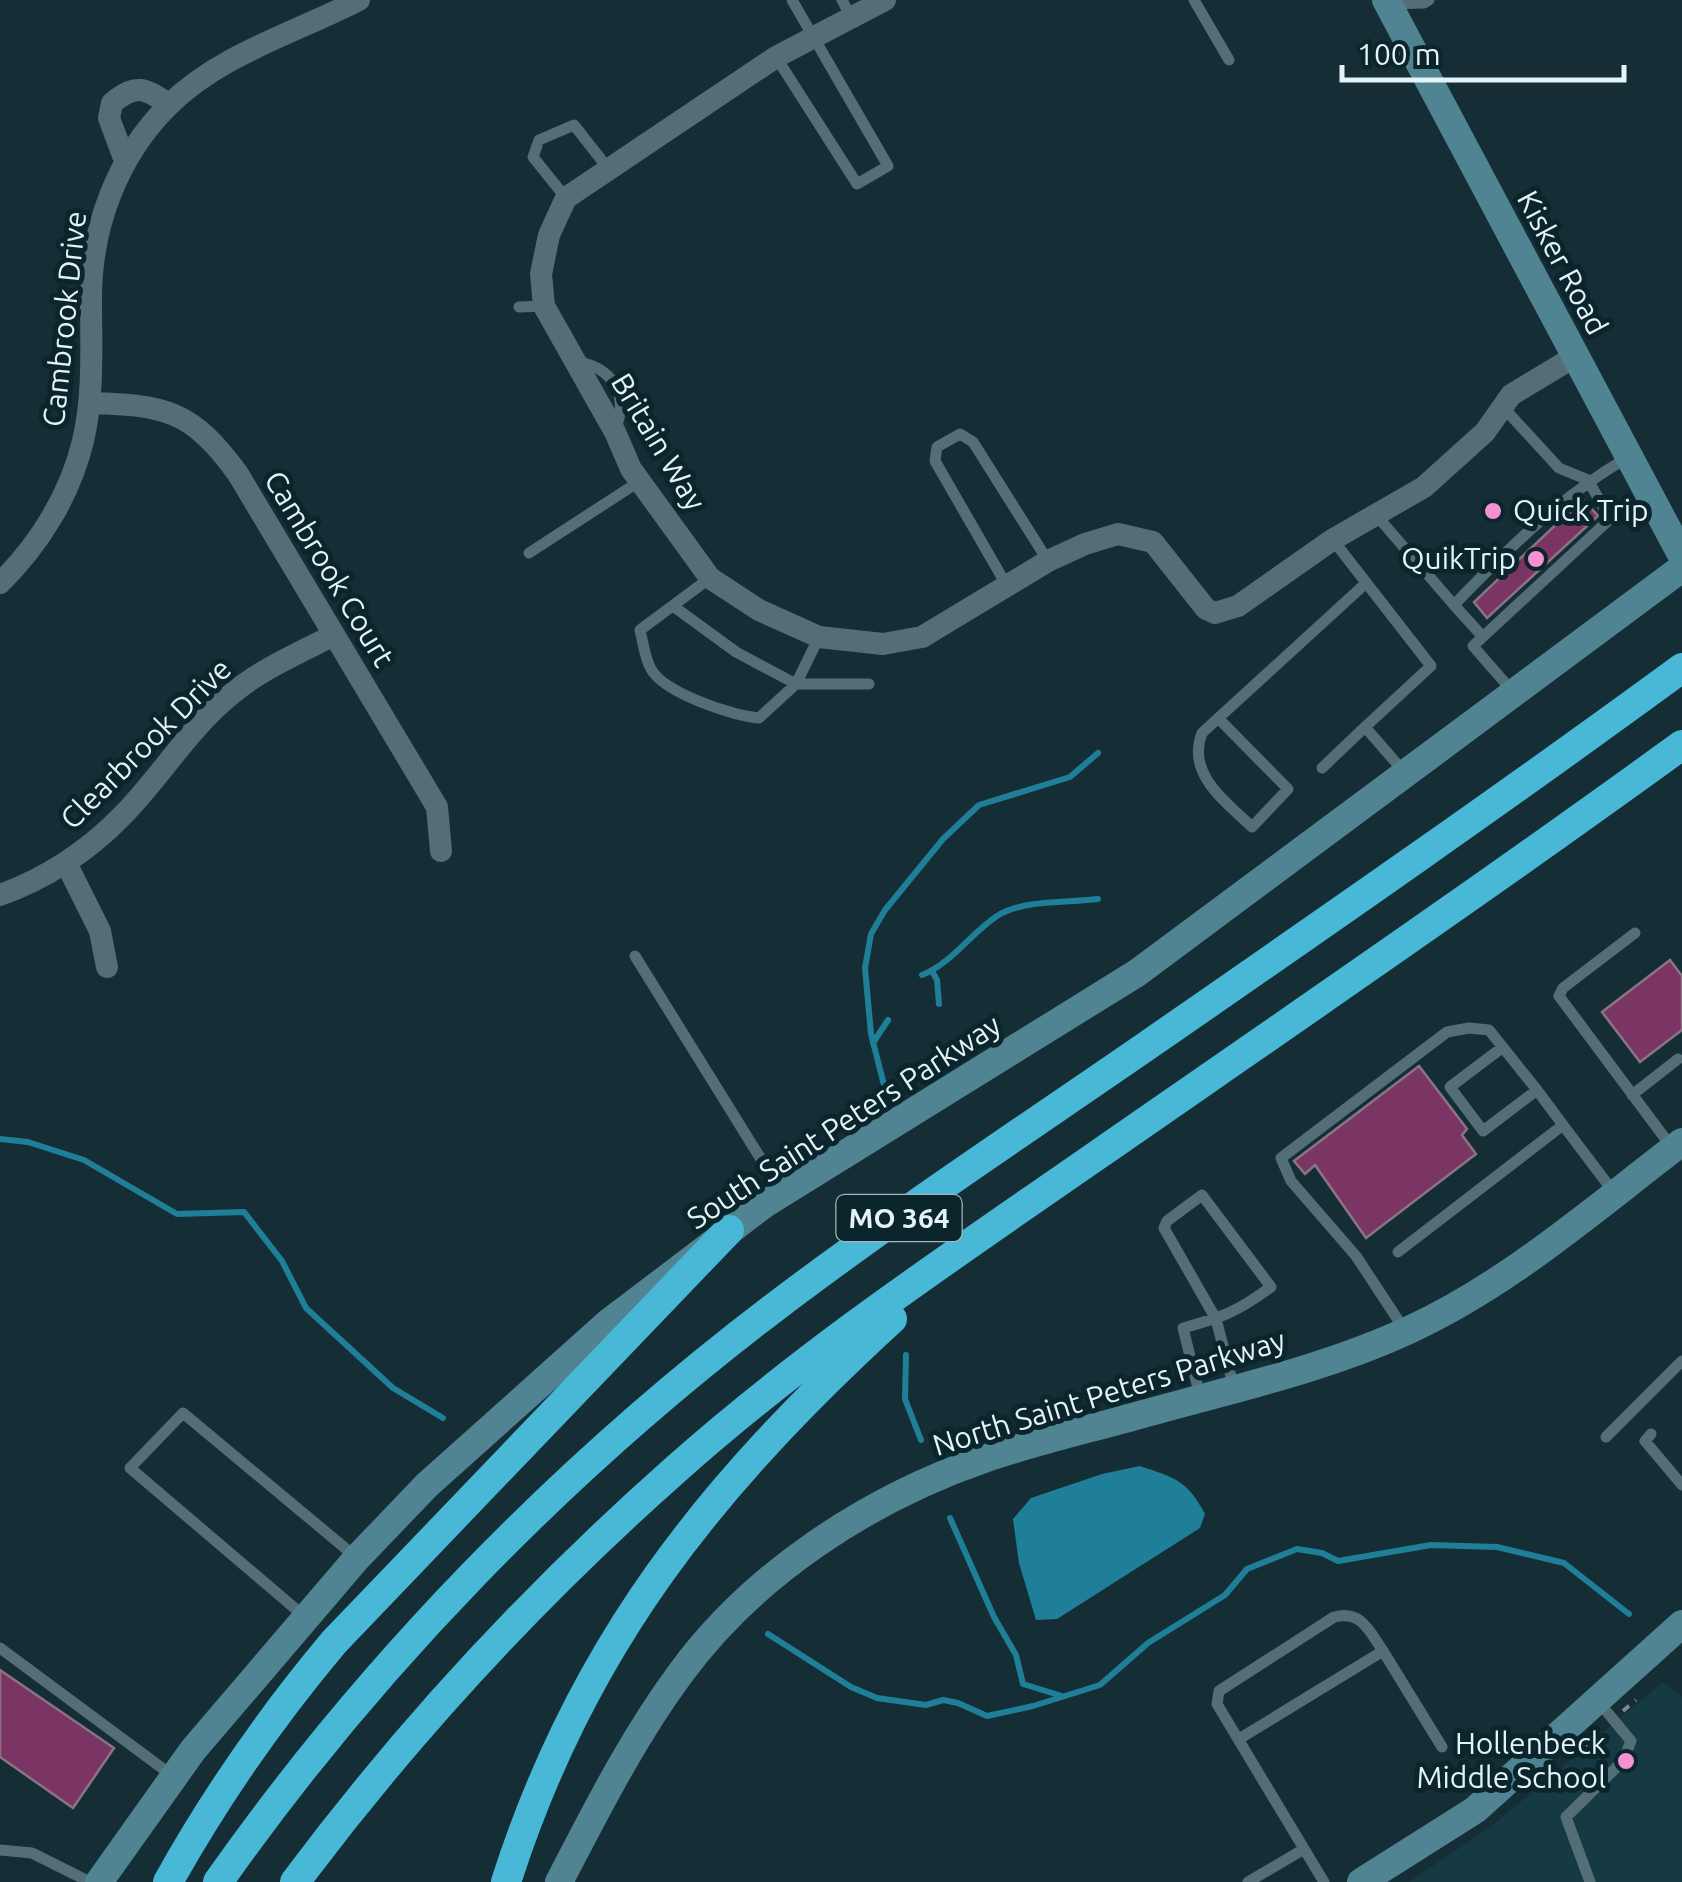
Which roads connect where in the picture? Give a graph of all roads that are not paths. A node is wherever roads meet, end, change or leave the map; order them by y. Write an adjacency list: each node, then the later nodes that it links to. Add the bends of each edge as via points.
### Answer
1 (359, 0): 11 (street, Cambrook Drive, via 268,40)
2 (792, 0): 8 (lane)
3 (885, 0): 7 (street)
4 (1194, 0): 10 (lane)
5 (1429, 0): 6 (lane)
6 (1389, 1): 17 (main road, Kisker Road)
7 (847, 9): 8 (street)
8 (812, 38): 9 (street); 9 (lane, via 888,166 857,184)
9 (776, 57): 13 (street)
10 (1229, 60)
11 (169, 104): 12 (street, Cambrook Drive); 12 (street, via 140,89 112,103 110,118)
12 (125, 161): 18 (street, Cambrook Drive, via 103,209 96,252)
13 (607, 168): 14 (street); 14 (lane, via 574,125 539,140 533,157)
14 (566, 198): 15 (street, Britain Way, via 543,261)
15 (544, 306): 16 (lane); 22 (street, Britain Way)
16 (519, 308)
17 (1574, 357): 19 (street, via 1512,394); 20 (main road, Kisker Road)
18 (89, 403): 30 (street, Cambrook Drive, via 73,475 40,538); 35 (street, Cambrook Court, via 162,408 215,442)
19 (1503, 407): 21 (lane, via 1559,468); 23 (street, via 1453,463)
20 (1629, 457): 21 (lane); 26 (main road, Kisker Road)
21 (1588, 480): 33 (lane); 37 (lane, via 1610,519)
22 (640, 481): 25 (lane); 29 (street, Britain Way)
23 (1376, 514): 24 (street); 33 (lane)
24 (1332, 540): 27 (street, Britain Way, via 1238,606 1215,613 1153,542 1118,534); 31 (lane)
25 (529, 554)
26 (1682, 556)
27 (1048, 562): 32 (street, Britain Way); 32 (lane, via 973,442 960,434 938,447 935,461)
28 (1682, 568): 41 (main road, South Saint Peters Parkway)
29 (710, 578): 34 (lane); 36 (street, Britain Way)
30 (0, 584)
31 (1365, 584): 42 (lane); 43 (lane, via 1431,666)
32 (1007, 586): 36 (street, Britain Way, via 922,637 883,644)
33 (1454, 604): 37 (lane)
34 (673, 606): 39 (lane, via 736,652); 39 (lane, via 640,630 651,671 682,694 759,718)
35 (334, 635): 47 (street, Cambrook Court, via 437,807); 48 (street, Clearbrook Drive, via 227,697 120,818)
36 (819, 636): 39 (lane)
37 (1483, 637): 41 (lane, via 1474,646)
38 (1682, 668): 86 (highway, MO 364, via 840,1259 689,1377 450,1601 296,1778)
39 (796, 684): 40 (lane)
40 (869, 684)
41 (1513, 692): 46 (main road, South Saint Peters Parkway)
42 (1218, 718): 42 (lane, via 1199,740 1203,774 1252,826 1288,789)
43 (1365, 727): 45 (lane); 46 (lane)
44 (1682, 745): 62 (highway, MO 364)
45 (1322, 768)
46 (1405, 774): 59 (main road, South Saint Peters Parkway, via 1137,973)
47 (441, 851)
48 (66, 863): 49 (street, Clearbrook Drive); 52 (street, via 100,932)
49 (0, 894)
50 (1635, 932): 56 (lane, via 1560,996)
51 (634, 956): 59 (lane)
52 (107, 967)
53 (1503, 1047): 55 (lane); 55 (lane, via 1450,1087 1483,1131); 65 (lane, via 1489,1030 1446,1032 1280,1158)
54 (1678, 1058): 56 (lane)
55 (1537, 1090): 57 (lane)
56 (1632, 1095): 58 (lane)
57 (1563, 1125): 60 (lane); 63 (lane)
58 (1678, 1146): 60 (main road, North Saint Peters Parkway)
59 (782, 1192): 61 (main road, South Saint Peters Parkway)
60 (1615, 1194): 65 (main road, North Saint Peters Parkway, via 1475,1295)
61 (729, 1230): 72 (main road, South Saint Peters Parkway, via 505,1412); 85 (highway, via 334,1642 226,1784)
62 (990, 1230): 87 (highway, MO 364, via 752,1404 620,1519 471,1669); 88 (highway, via 790,1416 676,1548 636,1604 568,1726)
63 (1398, 1252)
64 (1216, 1319): 64 (lane, via 1164,1228 1202,1195 1271,1287 1238,1312); 67 (lane); 68 (lane, via 1183,1328)
65 (1406, 1332): 67 (main road, North Saint Peters Parkway)
66 (1682, 1360): 70 (lane)
67 (1234, 1388): 68 (main road, North Saint Peters Parkway)
68 (1200, 1398): 89 (main road, North Saint Peters Parkway, via 984,1459 856,1518 775,1576 683,1670 627,1753)
69 (1651, 1434): 71 (lane, via 1644,1441)
70 (1606, 1436)
71 (1682, 1485)
72 (357, 1558): 73 (main road, South Saint Peters Parkway); 73 (lane, via 184,1413 130,1468)
73 (305, 1617): 80 (main road, South Saint Peters Parkway)
74 (1682, 1624): 77 (main road)
75 (0, 1648): 80 (lane)
76 (1383, 1651): 78 (lane); 78 (lane, via 1362,1620 1334,1617 1218,1692 1217,1704); 79 (lane)
77 (1598, 1701): 92 (main road, via 1475,1810); 93 (lane, via 1631,1740 1623,1761 1566,1817)
78 (1238, 1739): 81 (lane)
79 (1442, 1746)
80 (174, 1777): 84 (main road, South Saint Peters Parkway)
81 (1304, 1849): 90 (lane); 91 (lane)
82 (0, 1850): 83 (lane, via 32,1854)
83 (90, 1882)
84 (99, 1882)
85 (168, 1882)
86 (218, 1882)
87 (295, 1882)
88 (506, 1882)
89 (559, 1882)
90 (1248, 1882)
91 (1324, 1882)
92 (1361, 1882)
93 (1590, 1882)

